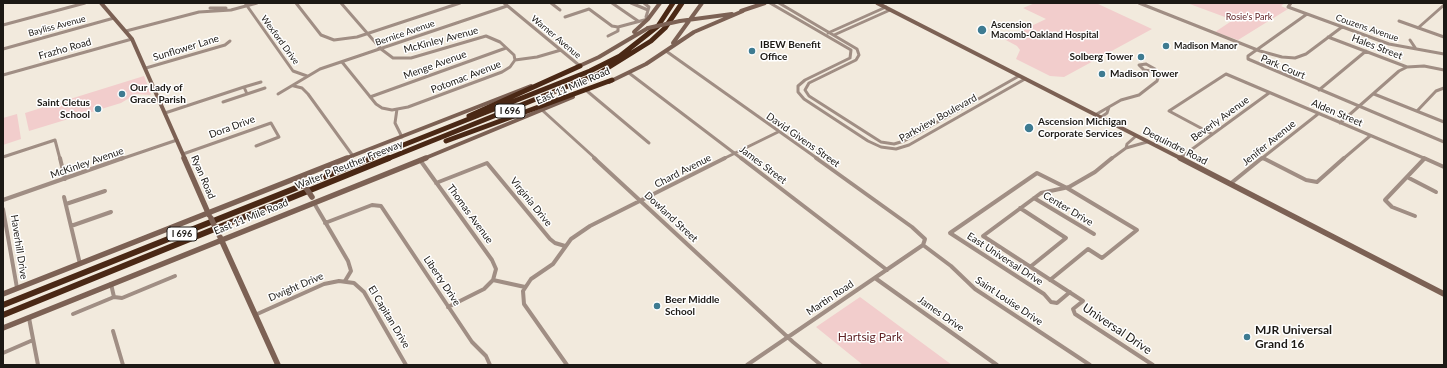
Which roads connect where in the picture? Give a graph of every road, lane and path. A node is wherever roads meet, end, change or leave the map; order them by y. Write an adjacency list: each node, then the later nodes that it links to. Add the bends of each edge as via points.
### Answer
1 (85, 3): 44 (street)
2 (101, 3): 36 (main road, Ryan Road)
3 (257, 3): 22 (street)
4 (296, 3): 59 (street, via 323,37)
5 (341, 3): 51 (street)
6 (460, 3): 51 (street)
7 (504, 3): 24 (street, Warner Avenue)
8 (552, 3): 26 (street)
9 (612, 3): 41 (street)
10 (631, 3): 27 (street)
11 (644, 3): 27 (street, via 649,7)
12 (660, 3): 38 (main road)
13 (673, 3): 148 (highway, Walter P Reuther Freeway / I 696, via 664,18 647,36 599,67)
14 (682, 3): 156 (highway, Walter P Reuther Freeway / I 696, via 658,35 633,55 610,68)
15 (702, 3): 30 (main road)
16 (765, 3): 29 (main road, East 11 Mile Road)
17 (770, 3): 33 (street)
18 (779, 3): 31 (street)
19 (877, 3): 25 (main road, Dequindre Road)
20 (1139, 3): 72 (street, Park Court)
21 (1291, 3): 32 (street, Couzens Avenue, via 1288,7)
22 (246, 4): 49 (street, via 231,10 198,12); 87 (street, Wexford Drive, via 293,71)
23 (1444, 4): 48 (street)
24 (507, 6): 69 (street, Bernice Avenue); 71 (street, Warner Avenue)
25 (886, 7): 28 (main road, Dequindre Road); 50 (street)
26 (560, 10)
27 (648, 10): 38 (street)
28 (890, 10): 53 (street); 89 (main road, Dequindre Road)
29 (743, 11): 37 (main road, East 11 Mile Road); 73 (main road, East 11 Mile Road, via 694,32)
30 (696, 12): 37 (main road); 39 (main road)
31 (797, 13): 33 (street); 35 (street)
32 (1307, 14): 47 (street, Couzens Avenue); 72 (street)
33 (792, 15): 40 (street)
34 (565, 17): 46 (street, via 589,9 612,26)
35 (804, 17): 40 (street); 50 (street)
36 (114, 18): 49 (main road, Ryan Road); 68 (street, Bayliss Avenue)
37 (704, 18): 39 (main road, East 11 Mile Road)
38 (648, 19): 41 (street); 58 (main road)
39 (691, 20): 42 (main road, East 11 Mile Road); 45 (main road)
40 (800, 20): 52 (street)
41 (638, 21): 46 (street)
42 (680, 21): 45 (main road); 58 (main road, East 11 Mile Road, bridge, via 648,28)
43 (1399, 21): 48 (street)
44 (3, 25)
45 (687, 25): 73 (main road)
46 (618, 27): 54 (street, via 618,31)
47 (1342, 27): 55 (street); 70 (street, Couzens Avenue, via 1389,44)
48 (1418, 28): 56 (street)
49 (126, 31): 57 (main road, Ryan Road)
50 (830, 32): 52 (street); 53 (street)
51 (367, 33): 59 (street); 69 (street)
52 (826, 35): 63 (street)
53 (834, 35): 60 (street)
54 (608, 36)
55 (1328, 37): 72 (street, via 1298,57 1278,57); 74 (street, Hales Street)
56 (1444, 37)
57 (132, 38): 82 (main road, Ryan Road); 86 (street, Frazho Road)
58 (630, 38): 79 (main road, East 11 Mile Road)
59 (334, 40): 64 (street)
60 (843, 40): 63 (street); 65 (street)
61 (1410, 40): 70 (street)
62 (230, 41): 82 (street, Sunflower Lane)
63 (838, 42): 66 (street)
64 (330, 44)
65 (851, 44): 66 (street); 80 (street, Parkview Boulevard, via 858,50 858,57)
66 (845, 46): 78 (street, Parkview Boulevard, via 851,50 852,55)
67 (506, 48): 69 (street, McKinley Avenue, via 498,40 486,36 471,38 411,58 391,57); 76 (street, via 514,55); 104 (street, Menge Avenue)
68 (3, 49)
69 (381, 49): 77 (street, Bernice Avenue)
70 (1416, 49): 75 (street, Couzens Avenue)
71 (560, 50): 76 (street, Potomac Avenue); 79 (street, Warner Avenue)
72 (1257, 50): 98 (street, Park Court, via 1247,57 1251,62)
73 (666, 51): 85 (main road, East 11 Mile Road); 127 (street, David Givens Street)
74 (1366, 51): 81 (street, Hales Street); 98 (street)
75 (1444, 54)
76 (515, 60): 112 (street, Potomac Avenue, via 502,72 408,108)
77 (342, 62): 87 (street, Bernice Avenue); 104 (street)
78 (840, 63): 80 (street); 88 (street, Parkview Boulevard)
79 (580, 66): 131 (main road, East 11 Mile Road); 148 (highway)
80 (844, 66): 90 (street, Parkview Boulevard)
81 (1406, 67): 83 (street, Hales Street, via 1424,66); 103 (street)
82 (146, 68): 116 (main road, Ryan Road)
83 (1444, 70)
84 (1157, 72): 84 (street, via 1148,64 1139,65 1144,70); 110 (street, via 1158,81 1141,93)
85 (629, 73): 92 (main road, East 11 Mile Road); 141 (street, James Street)
86 (3, 75)
87 (307, 76): 94 (street, Bernice Avenue)
88 (812, 76): 90 (street); 108 (street, Parkview Boulevard, via 802,81 798,88 800,94)
89 (1019, 76): 91 (main road, Dequindre Road); 106 (street, Parkview Boulevard)
90 (817, 79): 105 (street, Parkview Boulevard, via 805,87 806,93)
91 (1025, 79): 109 (street, Parkview Boulevard); 119 (main road, Dequindre Road)
92 (612, 80): 99 (main road, East 11 Mile Road); 156 (highway)
93 (261, 82): 95 (street)
94 (294, 86): 102 (street); 142 (street, via 302,88 308,94)
95 (244, 88): 101 (street); 116 (street)
96 (265, 88): 101 (street)
97 (1444, 88): 115 (street, via 1436,91)
98 (1319, 90): 111 (street, Park Court)
99 (587, 91): 113 (main road, East 11 Mile Road); 137 (street)
100 (1269, 93): 118 (street, Alden Street); 128 (street, Beverly Avenue); 128 (street, Alden Street, via 1225,74 1169,111 1174,116)
101 (247, 94): 107 (street)
102 (278, 94)
103 (1374, 94): 111 (street); 115 (street)
104 (370, 97): 112 (street, via 380,107)
105 (815, 100): 108 (street); 117 (street, Parkview Boulevard)
106 (974, 101): 109 (street); 123 (street, Parkview Boulevard)
107 (223, 102)
108 (810, 102): 114 (street, Parkview Boulevard)
109 (980, 104): 126 (street, Parkview Boulevard)
110 (1109, 107): 119 (street); 121 (street, via 1107,113)
111 (1359, 107): 125 (street); 136 (street, Park Court)
112 (397, 109): 131 (street, via 395,123)
113 (542, 110): 147 (main road, East 11 Mile Road); 162 (street, Dowland Street)
114 (821, 110): 117 (street); 122 (street, Parkview Boulevard)
115 (1417, 111): 124 (street)
116 (165, 112): 133 (main road, Ryan Road)
117 (834, 112): 120 (street, Parkview Boulevard)
118 (1318, 114): 125 (street, Alden Street); 145 (street, Jenifer Avenue)
119 (1095, 115): 121 (main road, Dequindre Road)
120 (843, 118): 122 (street); 132 (street, Parkview Boulevard)
121 (1100, 118): 129 (main road, Dequindre Road)
122 (838, 121): 134 (street, Parkview Boulevard)
123 (938, 122): 126 (street); 132 (street, Parkview Boulevard, via 898,143 886,144)
124 (1444, 122)
125 (1340, 123): 130 (street, Alden Street)
126 (943, 126): 134 (street, Parkview Boulevard, via 902,148 885,148)
127 (778, 132): 141 (street, Chard Avenue); 174 (street, David Givens Street, via 916,231 925,239)
128 (1212, 134): 144 (street, Beverly Avenue)
129 (1136, 136): 135 (main road, Dequindre Road); 139 (street, Universal Drive)
130 (1370, 136): 145 (street, via 1317,182 1306,180); 146 (street, Alden Street)
131 (402, 137): 142 (main road, East 11 Mile Road)
132 (873, 138): 134 (street)
133 (177, 140): 140 (main road, Ryan Road); 151 (street, McKinley Avenue)
134 (868, 141)
135 (1147, 142): 139 (street, Universal Drive); 144 (main road, Dequindre Road)
136 (1444, 142)
137 (649, 143)
138 (256, 146): 140 (street, Dora Drive, via 279,137 271,123)
139 (1126, 148): 155 (street, Universal Drive, via 1095,172)
140 (183, 154): 168 (main road, Ryan Road)
141 (736, 154): 162 (street, Chard Avenue); 178 (street, James Street)
142 (353, 156): 152 (main road, East 11 Mile Road)
143 (3, 157): 151 (street, via 55,140)
144 (1179, 158): 154 (main road, Dequindre Road)
145 (1262, 158): 154 (street, Jenifer Avenue)
146 (1424, 159): 149 (street, Alden Street); 150 (street)
147 (420, 160): 153 (street, Thomas Avenue); 163 (main road, East 11 Mile Road)
148 (362, 163): 191 (highway, Walter P Reuther Freeway / I 696)
149 (1444, 167)
150 (1407, 177): 158 (street); 169 (street, via 1386,200 1392,207)
151 (64, 179): 161 (street, McKinley Avenue)
152 (292, 180): 163 (main road, bridge, via 302,182); 168 (main road, East 11 Mile Road)
153 (436, 183): 175 (street, Virginia Drive, via 488,163 550,239); 181 (street, Thomas Avenue, via 494,264 495,274)
154 (1230, 184): 189 (main road, Dequindre Road)
155 (1066, 188): 160 (street, Universal Drive, via 1044,192); 182 (street, via 1137,230 1102,258 1088,249); 187 (street, East Universal Drive, via 1042,174 1035,174 950,233 1044,294 1052,302 1057,303)
156 (317, 189): 195 (highway, Walter P Reuther Freeway / I 696)
157 (104, 191): 164 (street)
158 (1436, 192)
159 (64, 197): 164 (street)
160 (1034, 198): 165 (street, Universal Drive); 172 (street, Center Drive)
161 (3, 200)
162 (641, 201): 175 (street, Chard Avenue, via 590,226 571,239); 199 (street, Dowland Street)
163 (315, 202): 170 (street); 173 (main road, East 11 Mile Road)
164 (66, 204): 171 (street)
165 (1020, 208): 177 (street, via 1066,238); 177 (street, Universal Drive, via 983,236)
166 (3, 209): 186 (street, Haverhill Drive)
167 (111, 212): 171 (street)
168 (210, 216): 173 (main road, Ryan Road, bridge); 176 (main road, East 11 Mile Road)
169 (1415, 216)
170 (326, 223): 183 (street, via 350,267 350,275); 192 (street, Liberty Drive, via 363,208 379,205)
171 (71, 226): 176 (street)
172 (1094, 234)
173 (220, 237): 184 (main road, East 11 Mile Road); 194 (main road, Ryan Road)
174 (923, 245): 178 (street, Martin Road); 211 (street, Saint Louise Drive, via 951,266 974,290)
175 (566, 246): 185 (street, Chard Avenue, via 553,264 531,279)
176 (80, 264): 186 (main road, East 11 Mile Road)
177 (1030, 267): 182 (street, Universal Drive)
178 (887, 270): 180 (street, Martin Road)
179 (175, 276): 190 (street, via 122,298)
180 (875, 278): 199 (street, Martin Road); 210 (street, James Drive)
181 (492, 280): 185 (street); 192 (street, via 481,291)
182 (1050, 280): 187 (street, Universal Drive)
183 (345, 282): 194 (street, Dwight Drive, via 320,286); 205 (street, El Capitan Drive, via 354,283 363,289)
184 (111, 284): 190 (street); 196 (main road, East 11 Mile Road)
185 (525, 287): 207 (street, via 522,293 524,304)
186 (16, 288): 188 (main road, East 11 Mile Road)
187 (1070, 292): 212 (street, Universal Drive, via 1083,301 1072,310 1076,315)
188 (3, 294)
189 (1444, 294)
190 (114, 297): 193 (street)
191 (3, 306)
192 (448, 307): 206 (street, Liberty Drive, via 472,342 486,356)
193 (73, 314)
194 (255, 315): 204 (main road, Ryan Road)
195 (3, 316)
196 (29, 318): 197 (main road, East 11 Mile Road); 200 (street)
197 (3, 328)
198 (113, 331): 203 (street)
199 (789, 336): 208 (street, Martin Road); 209 (street, Dowland Street)
200 (33, 340): 201 (street); 202 (street)
201 (3, 353)
202 (38, 365)
203 (123, 365)
204 (278, 365)
205 (406, 365)
206 (490, 365)
207 (567, 365)
208 (747, 365)
209 (821, 365)
210 (997, 365)
211 (1090, 365)
212 (1152, 365)

